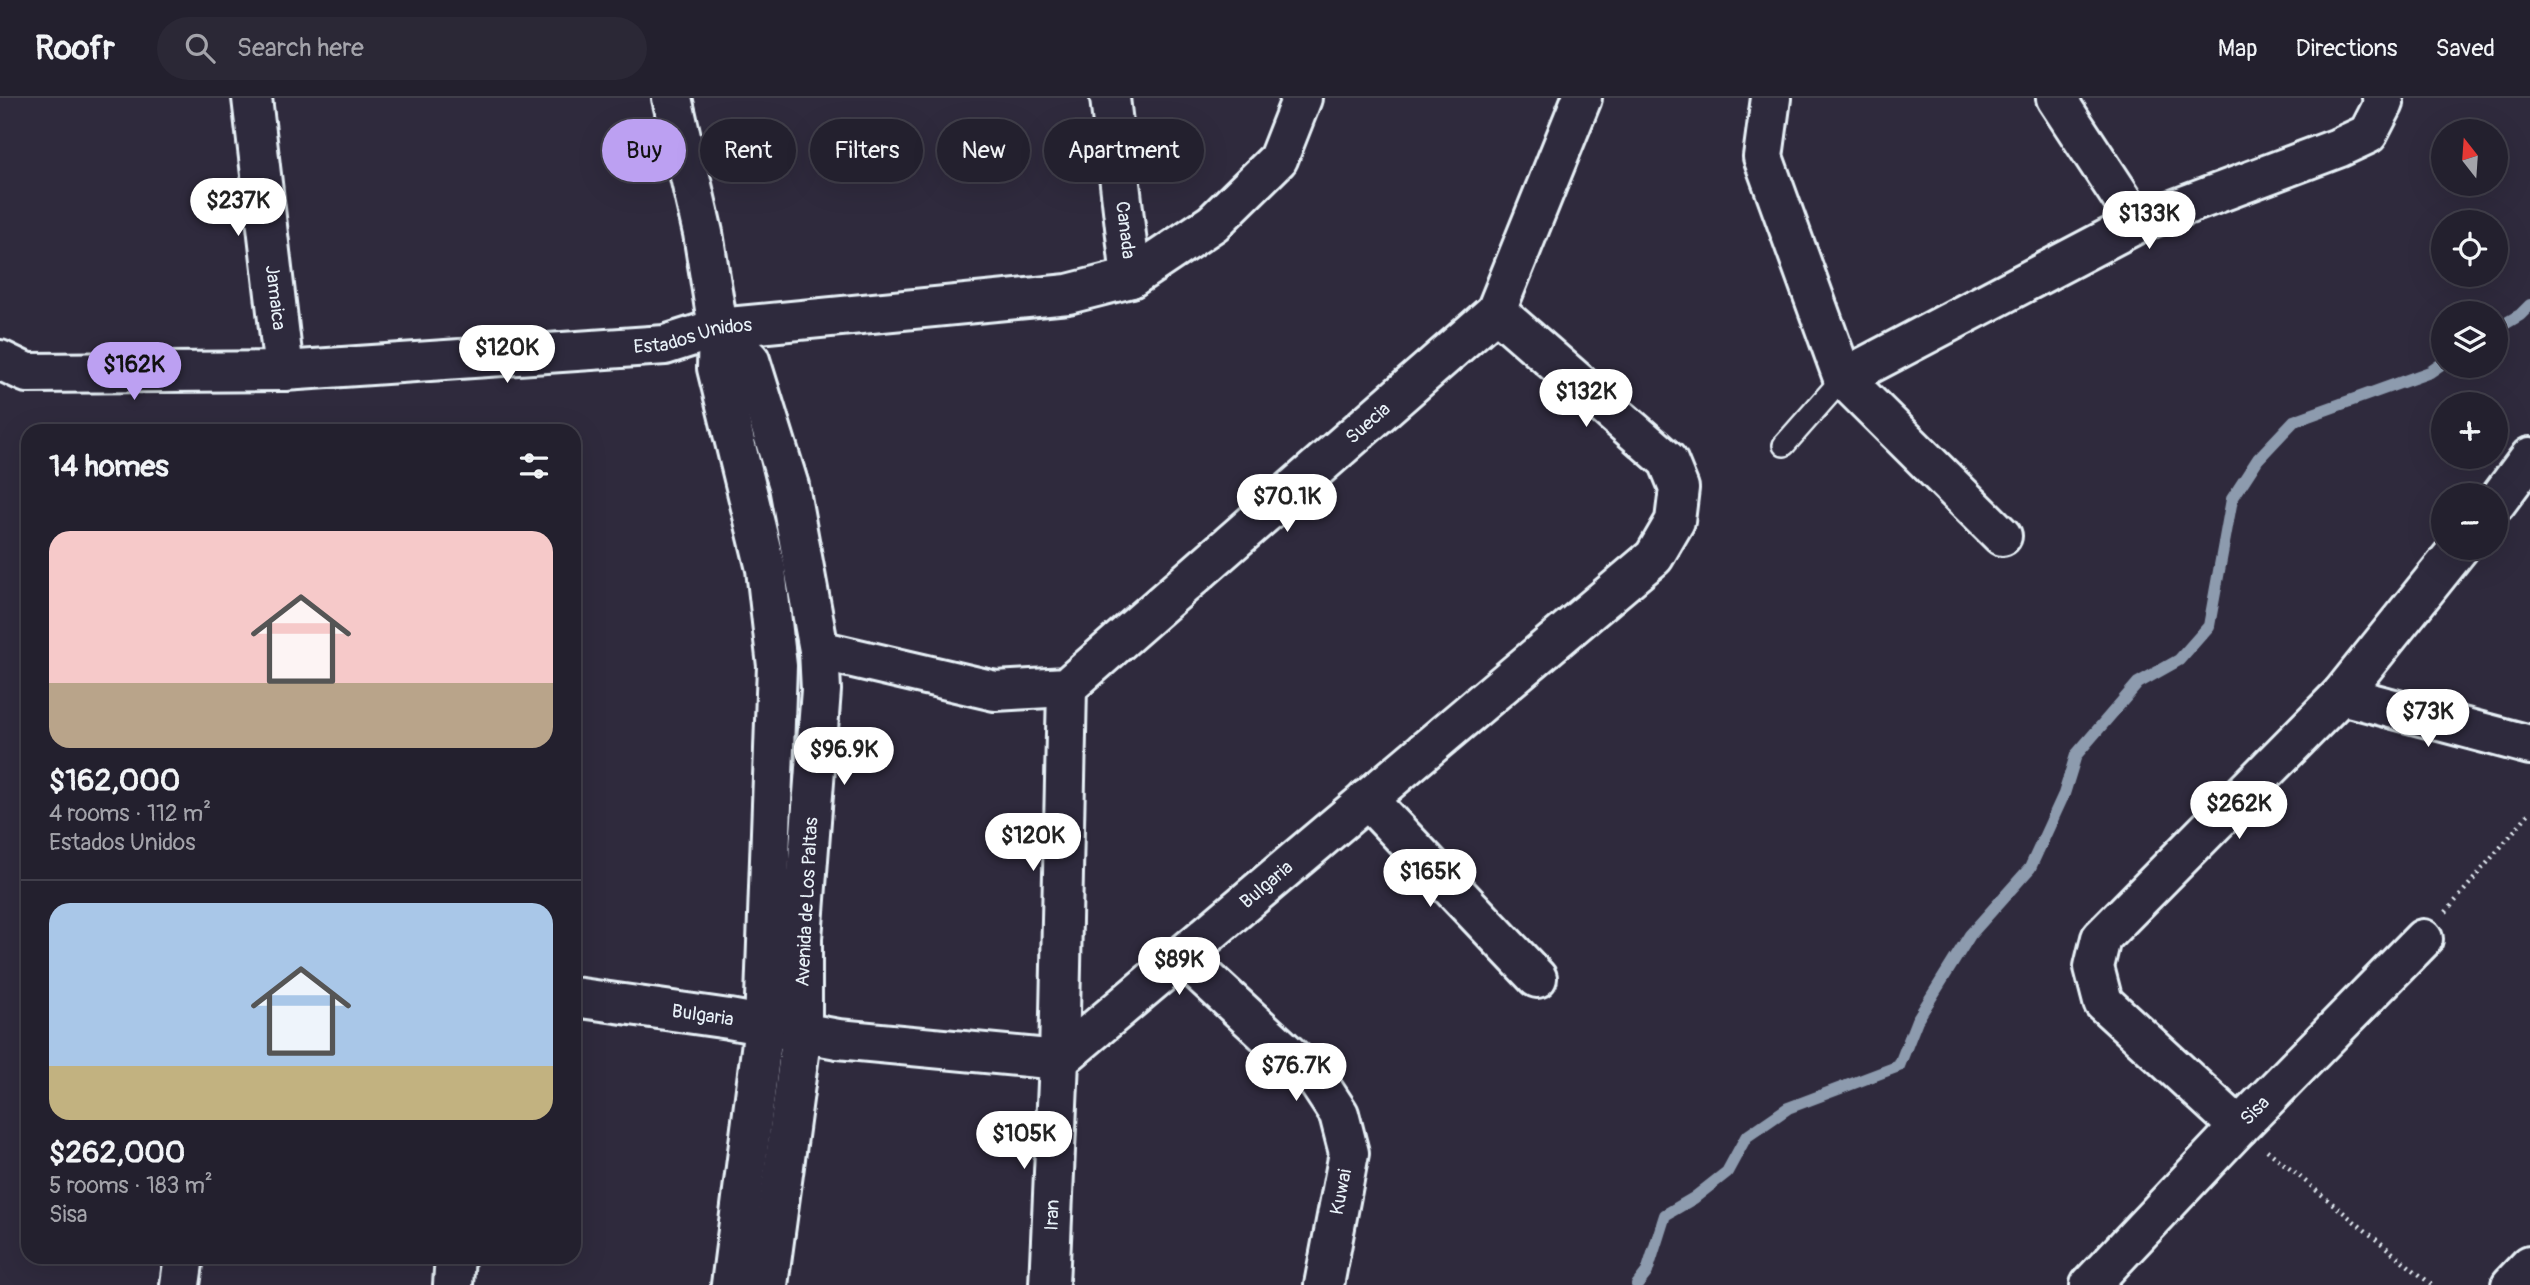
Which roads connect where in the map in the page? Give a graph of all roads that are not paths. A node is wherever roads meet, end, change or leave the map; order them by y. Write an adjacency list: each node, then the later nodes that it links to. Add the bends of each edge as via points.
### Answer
1 (251, 98): 14 (street, Jamaica)
2 (672, 98): 12 (street, Avenida de Los Paltas, via 703,233)
3 (1110, 98): 10 (street, Canada)
4 (1302, 98): 10 (street, Estados Unidos, via 1278,159 1213,223)
5 (1582, 98): 11 (street, Suecia)
6 (1771, 98): 15 (street, via 1763,157)
7 (2056, 98): 9 (street)
8 (2382, 98): 9 (street, via 2384,103 2368,134)
9 (2138, 223): 15 (street)
10 (1132, 278): 12 (street, Estados Unidos, via 1068,294)
11 (1496, 312): 20 (street, Suecia); 23 (street, Bulgaria, via 1668,461 1679,488 1675,521 1654,557)
12 (718, 328): 14 (street, Estados Unidos, via 664,345); 19 (street, Avenida de Los Paltas, via 750,360 789,486); 28 (street, Avenida de Los Paltas, via 717,368 766,569 777,666)
13 (0, 360): 14 (street, Estados Unidos, via 27,373)
14 (284, 371)
15 (1843, 377): 16 (lane); 17 (street)
16 (1784, 445)
17 (2002, 536)
18 (2449, 560): 21 (street)
19 (819, 650): 20 (street, via 995,691); 29 (street, Avenida de Los Paltas, via 821,690 802,938)
20 (1067, 687): 30 (street, Iran)
21 (2340, 695): 22 (street); 31 (street, via 2101,938 2094,967 2103,1002)
22 (2530, 746)
23 (1367, 799): 25 (street, Bulgaria); 26 (street)
24 (2423, 939): 31 (street, Sisa)
25 (1182, 956): 30 (street, Bulgaria); 40 (street, Kuwai, via 1318,1082 1339,1114 1349,1153)
26 (1537, 978)
27 (581, 998): 28 (street, Bulgaria)
28 (764, 1026): 29 (street, Bulgaria); 37 (street, Avenida de Los Paltas)
29 (802, 1032): 30 (street, Bulgaria); 38 (street, Avenida de Los Paltas)
30 (1059, 1060): 39 (street, Iran)
31 (2239, 1127): 41 (street, Sisa)
32 (183, 1264): 35 (street)
33 (454, 1264): 36 (street)
34 (2530, 1265): 42 (street)
35 (180, 1285)
36 (453, 1285)
37 (731, 1285)
38 (768, 1285)
39 (1049, 1285)
40 (1324, 1285)
41 (2090, 1285)
42 (2511, 1285)

